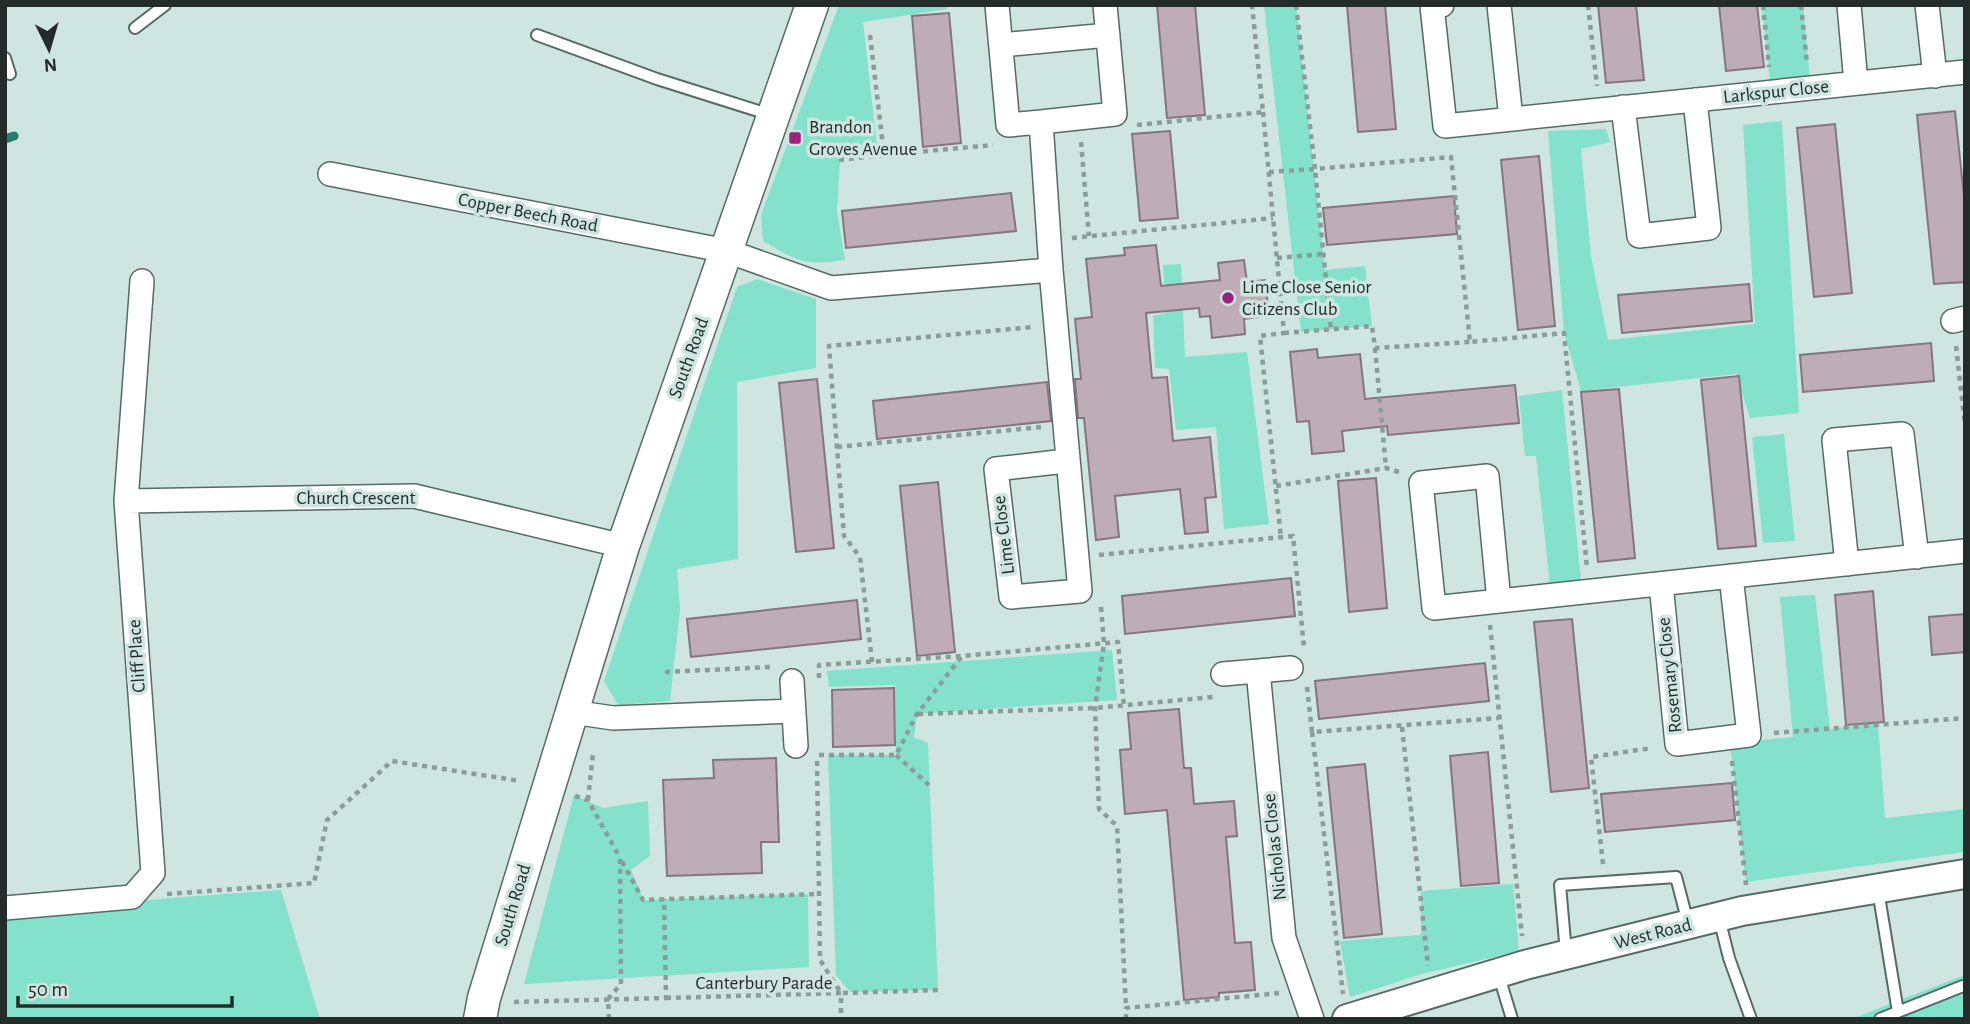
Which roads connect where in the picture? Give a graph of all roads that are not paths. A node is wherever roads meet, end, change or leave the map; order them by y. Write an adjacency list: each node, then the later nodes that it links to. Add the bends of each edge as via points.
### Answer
1 (165, 5): 9 (lane)
2 (812, 5): 20 (main road, South Road)
3 (997, 5): 12 (street)
4 (1105, 5): 11 (street)
5 (1443, 5): 21 (street, Larkspur Close, via 1432,6 1445,126)
6 (1499, 5): 21 (street)
7 (1849, 5): 17 (street, Larkspur Close)
8 (1927, 5): 16 (street)
9 (135, 28)
10 (537, 35): 20 (lane)
11 (1108, 35): 12 (street); 22 (street, via 1115,114)
12 (1001, 45): 22 (street, via 1008,125)
13 (5, 58): 15 (lane)
14 (1965, 72): 16 (street, Larkspur Close)
15 (10, 74)
16 (1935, 76): 17 (street, Larkspur Close)
17 (1856, 83): 18 (street, Larkspur Close)
18 (1695, 100): 19 (street, Larkspur Close); 19 (street, Larkspur Close, via 1709,228 1639,236)
19 (1623, 107): 21 (street, Larkspur Close)
20 (774, 115): 24 (main road, South Road)
21 (1511, 119)
22 (1041, 122): 25 (street, Lime Close)
23 (330, 174): 24 (street, Copper Beech Road)
24 (727, 251): 25 (street, via 831,288); 29 (main road, South Road)
25 (1051, 270): 27 (street, Lime Close)
26 (142, 281): 28 (street, Cliff Place)
27 (1066, 461): 27 (street, Lime Close, via 1080,591 1011,597 996,469)
28 (126, 501): 29 (street, Church Crescent, via 414,496); 45 (street, Cliff Place, via 153,873 132,897)
29 (622, 546): 41 (main road, South Road)
30 (1965, 551): 31 (street)
31 (1917, 557): 32 (street); 32 (street, via 1902,434 1834,440)
32 (1847, 564): 33 (street)
33 (1731, 576): 34 (street); 34 (street, Rosemary Close, via 1749,735 1677,744)
34 (1661, 584): 35 (street)
35 (1494, 601): 35 (street, via 1487,476 1421,483 1434,608)
36 (1291, 668): 37 (street)
37 (1258, 671): 39 (street); 54 (street, Nicholas Close, via 1284,938)
38 (784, 674): 40 (street)
39 (1223, 674)
40 (793, 711): 41 (street, via 613,718); 42 (street)
41 (584, 714): 53 (main road, South Road, via 549,786)
42 (806, 750)
43 (1965, 874): 44 (street, West Road)
44 (1877, 887): 46 (street, West Road); 52 (lane)
45 (5, 908)
46 (1718, 918): 47 (street, West Road); 56 (lane)
47 (1688, 925): 48 (street, West Road); 48 (lane, via 1676,877 1560,885)
48 (1566, 956): 49 (street, West Road)
49 (1498, 973): 51 (street, West Road, via 1431,994); 55 (lane)
50 (1963, 986): 52 (lane)
51 (1345, 1012)
52 (1898, 1012): 57 (lane)
53 (480, 1019)
54 (1312, 1019)
55 (1511, 1019)
56 (1751, 1019)
57 (1880, 1019)

